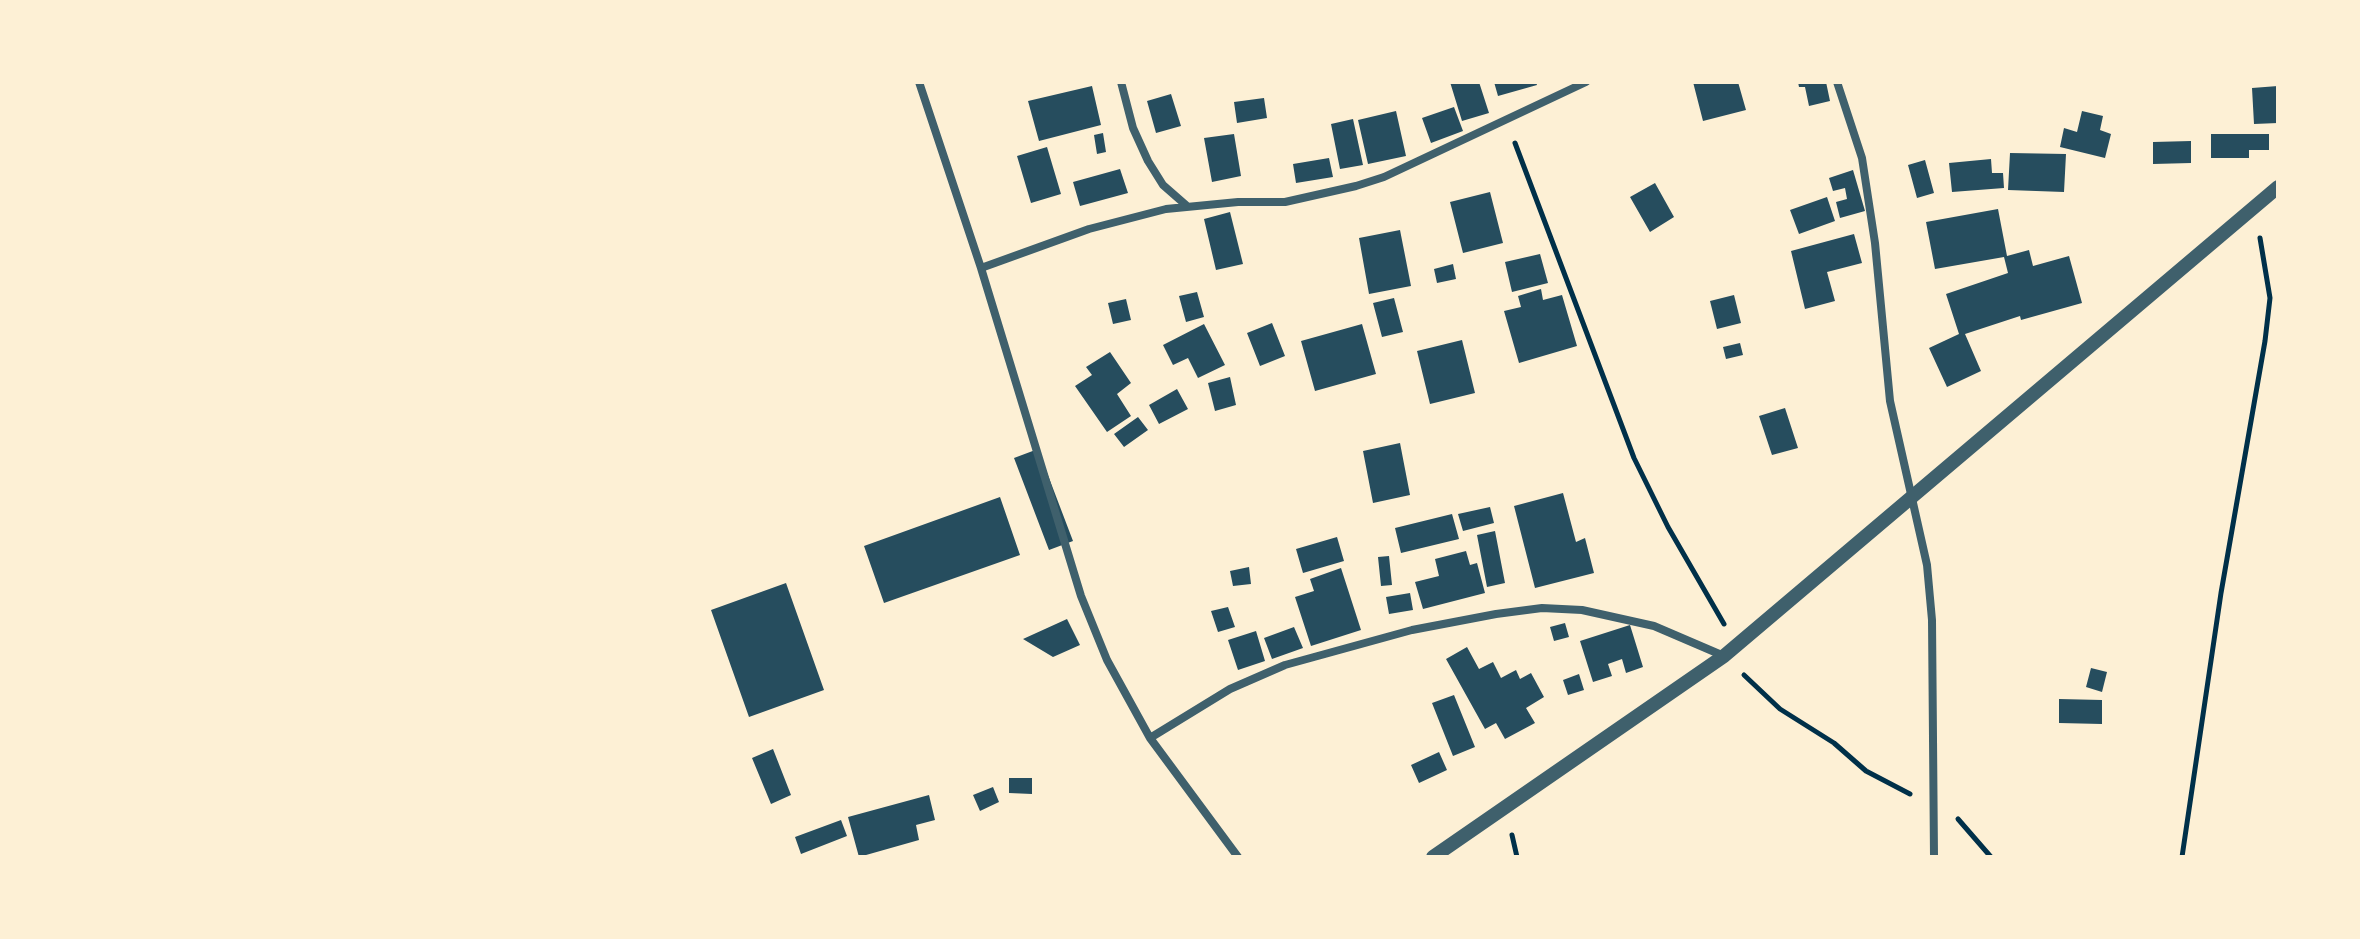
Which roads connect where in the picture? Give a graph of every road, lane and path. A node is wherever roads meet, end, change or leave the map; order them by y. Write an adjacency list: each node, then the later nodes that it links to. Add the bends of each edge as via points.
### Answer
1 (919, 82): 9 (street)
2 (1121, 82): 7 (street, via 1148,161 1163,185)
3 (1586, 82): 5 (street)
4 (1837, 82): 10 (street, via 1862,158 1890,401)
5 (1506, 118): 7 (street, via 1384,177 1319,197); 11 (path, via 1634,458)
6 (2278, 187): 8 (street)
7 (1187, 206): 9 (street, via 1089,229)
8 (2251, 210): 10 (street); 19 (path, via 2267,261 2270,298)
9 (981, 268): 13 (street, via 1081,596 1107,660)
10 (1910, 498): 11 (street); 14 (street, via 1927,565 1932,620)
11 (1738, 645): 12 (street)
12 (1724, 656): 13 (street, via 1654,626 1582,610 1496,614 1412,630 1285,665 1230,689); 14 (path, via 1780,709 1834,743 1880,782); 16 (street)
13 (1150, 738): 15 (street)
14 (1933, 803): 17 (street); 18 (path, via 1955,816)
15 (1238, 857)
16 (1433, 857)
17 (1934, 857)
18 (1991, 857)
19 (2182, 857)

